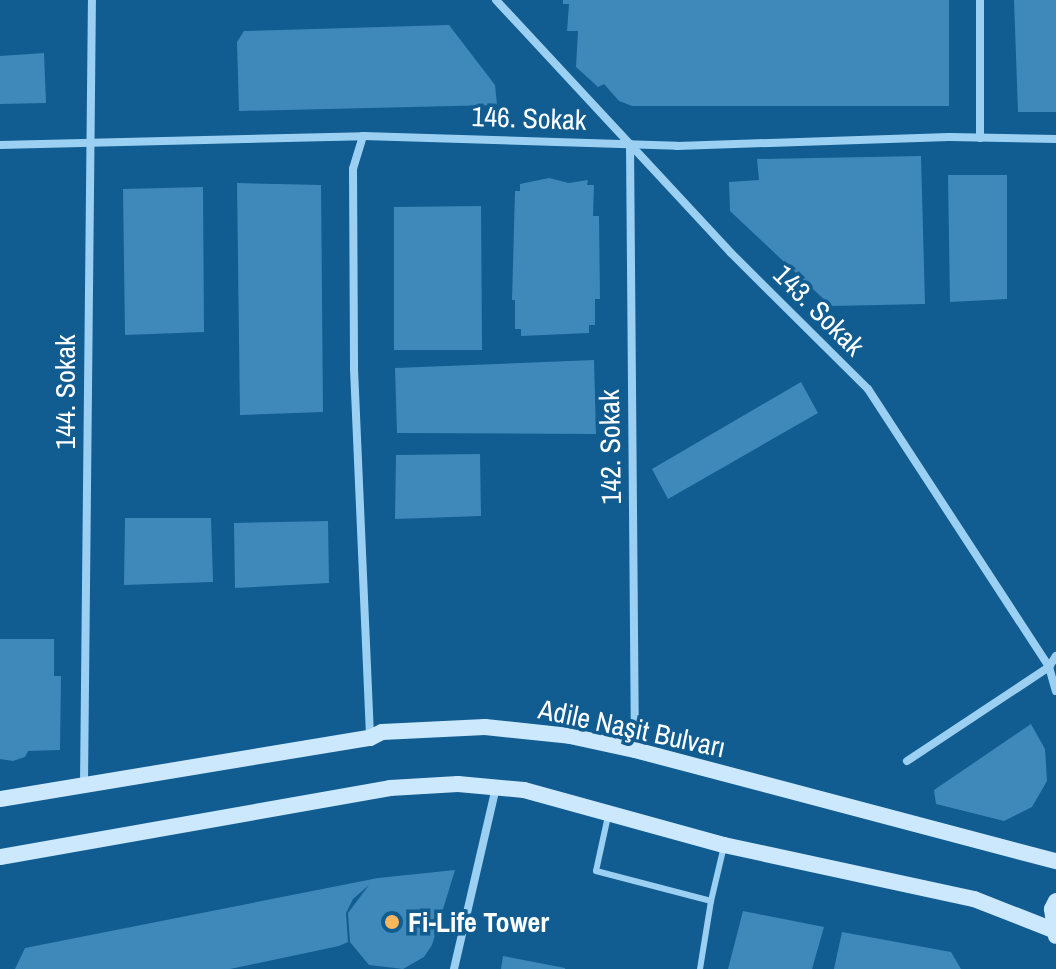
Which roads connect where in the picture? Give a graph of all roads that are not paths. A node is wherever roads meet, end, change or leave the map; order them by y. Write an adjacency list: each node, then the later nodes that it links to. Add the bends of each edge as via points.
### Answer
1 (92, 0): 7 (street, 144. Sokak)
2 (496, 0): 8 (street, 143. Sokak)
3 (980, 0): 5 (street)
4 (363, 136): 7 (street, 146. Sokak); 8 (street, 146. Sokak); 13 (street, via 353,169 354,339)
5 (980, 138): 6 (street, 146. Sokak); 8 (street, 146. Sokak)
6 (1056, 139)
7 (89, 142): 9 (street, 146. Sokak); 16 (street, 144. Sokak)
8 (630, 143): 11 (street, 143. Sokak, via 868,389); 14 (street, 142. Sokak)
9 (0, 145)
10 (1056, 656): 11 (street)
11 (1049, 667): 12 (street, 143. Sokak); 15 (street)
12 (1056, 691)
13 (370, 738): 14 (main road, Adile Naşit Bulvarı, via 382,732 485,727); 16 (main road, Adile Naşit Bulvarı)
14 (635, 750): 22 (main road, Adile Naşit Bulvarı)
15 (907, 761)
16 (84, 784): 18 (main road, Adile Naşit Bulvarı)
17 (496, 787): 19 (main road); 21 (main road, via 390,788); 26 (street)
18 (0, 799)
19 (609, 813): 20 (main road); 23 (lane, via 596,871)
20 (724, 845): 23 (lane); 25 (main road, via 974,899)
21 (0, 857)
22 (1056, 861)
23 (711, 901): 27 (lane)
24 (1056, 901): 25 (main road)
25 (1055, 933)
26 (454, 969)
27 (700, 969)

